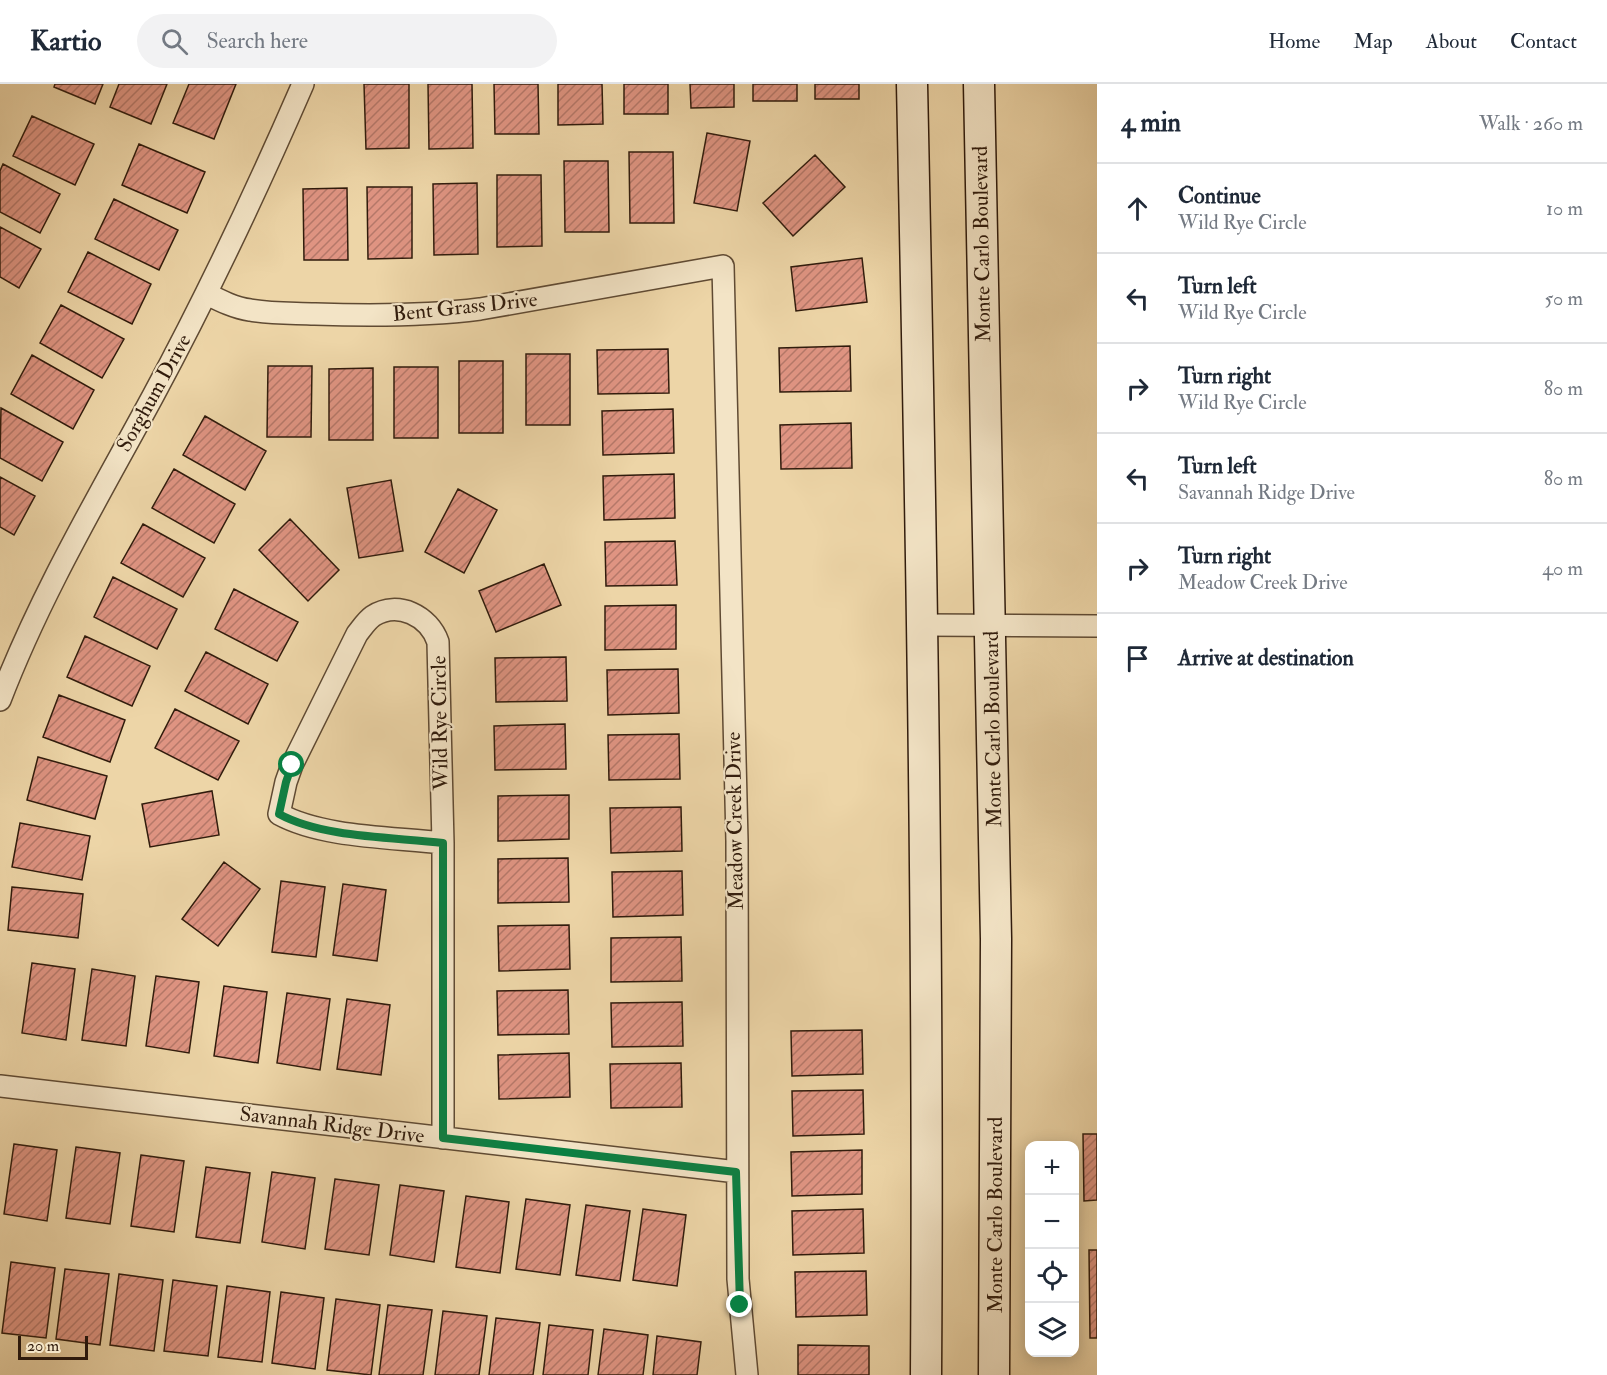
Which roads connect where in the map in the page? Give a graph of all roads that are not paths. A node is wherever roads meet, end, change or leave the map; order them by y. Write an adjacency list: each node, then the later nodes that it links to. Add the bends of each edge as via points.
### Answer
1 (303, 84): 5 (street, Sorghum Drive)
2 (912, 84): 6 (main road)
3 (979, 84): 7 (main road, Monte Carlo Boulevard)
4 (723, 266): 5 (street, Bent Grass Drive, via 480,309 429,314 370,316 260,311 231,305); 13 (street, Meadow Creek Drive, via 737,841)
5 (207, 294): 9 (street, Sorghum Drive, via 60,566)
6 (923, 625): 7 (street); 15 (main road)
7 (991, 625): 8 (street); 16 (main road, Monte Carlo Boulevard, via 996,939)
8 (1097, 626)
9 (0, 700)
10 (443, 843): 10 (street, Wild Rye Circle, via 438,642 434,631 417,615 384,611 373,616 357,634 292,765 279,814 326,831); 12 (street, Wild Rye Circle)
11 (0, 1086): 12 (street, Savannah Ridge Drive)
12 (443, 1138): 13 (street, Savannah Ridge Drive)
13 (736, 1172): 14 (street, Meadow Creek Drive, via 738,1279)
14 (747, 1375)
15 (926, 1375)
16 (994, 1375)

